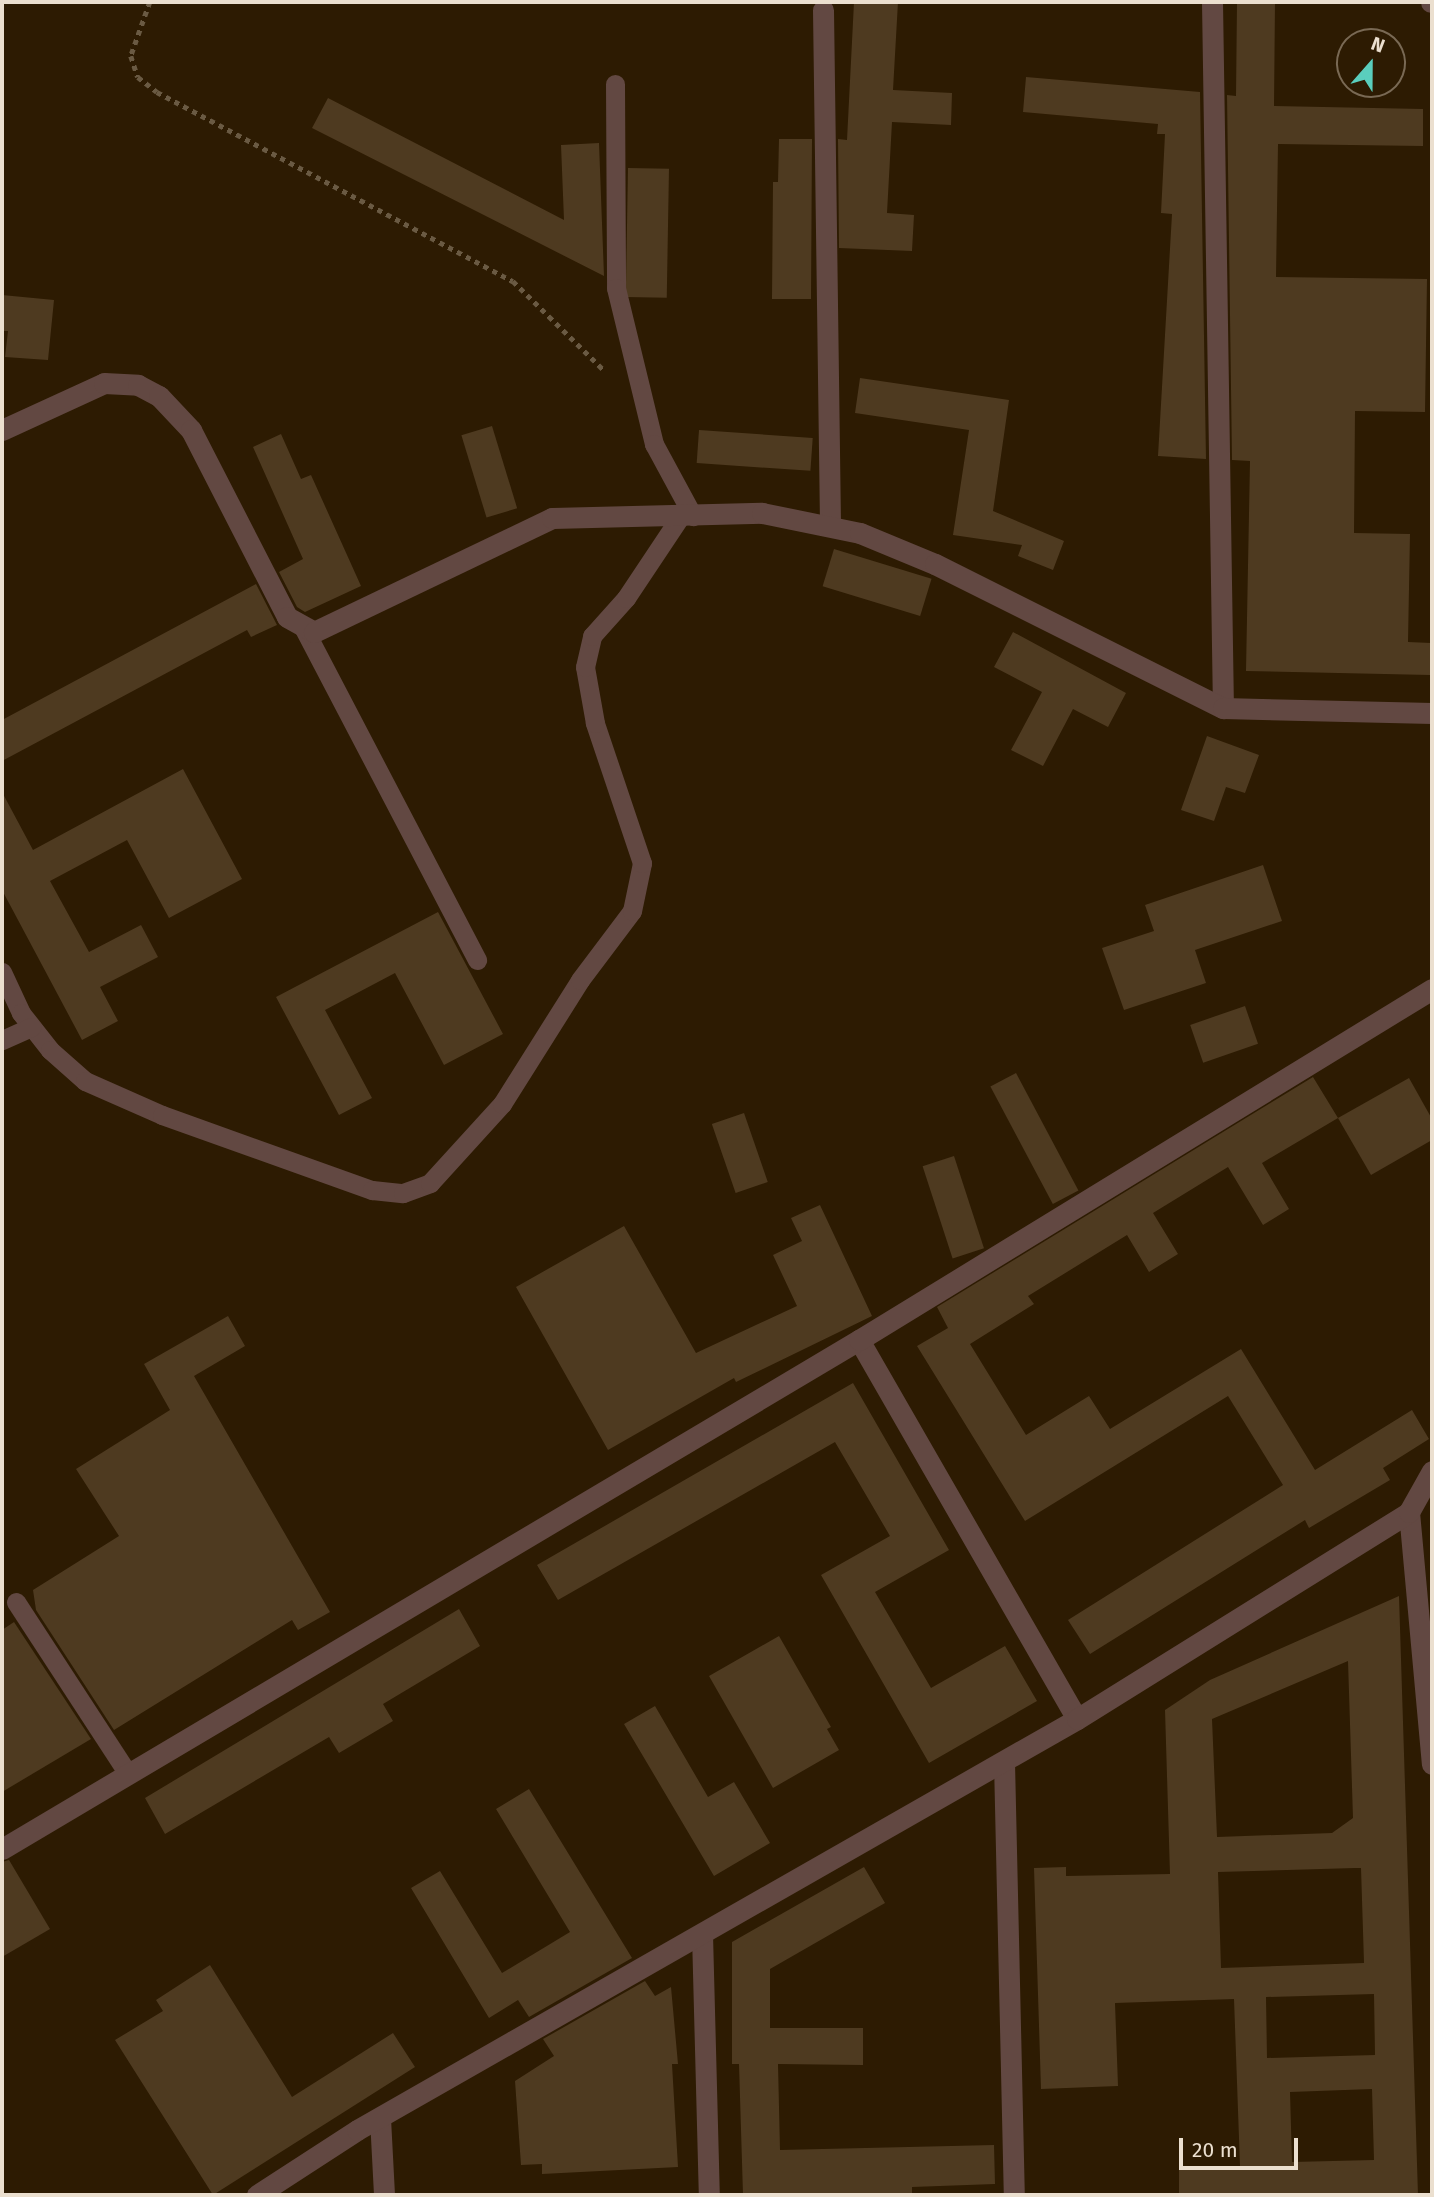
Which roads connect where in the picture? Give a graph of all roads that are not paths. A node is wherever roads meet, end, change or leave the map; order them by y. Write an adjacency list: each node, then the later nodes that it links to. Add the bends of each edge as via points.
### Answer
1 (1212, 2): 8 (street)
2 (823, 10): 6 (street)
3 (615, 84): 5 (lane, via 616,288 654,444)
4 (2, 430): 7 (street, via 104,383 138,385 159,396 191,430 287,617)
5 (679, 517): 6 (street, via 762,513); 7 (street, via 552,518 314,632); 13 (lane, via 626,598 592,636 585,667 595,723 642,863 632,911 580,980 502,1104 430,1183 403,1193 372,1190 162,1115 85,1082)
6 (830, 526): 8 (street, via 935,564)
7 (302, 625): 10 (lane)
8 (1223, 708): 9 (street)
9 (1432, 713)
10 (477, 960)
11 (2, 972): 13 (lane)
12 (1432, 989): 15 (street)
13 (31, 1027): 14 (lane)
14 (2, 1040)
15 (859, 1340): 19 (street); 22 (street)
16 (1432, 1471): 17 (street)
17 (1409, 1512): 19 (street); 21 (street)
18 (16, 1602): 22 (lane)
19 (1077, 1719): 20 (street)
20 (1004, 1762): 24 (street); 29 (street)
21 (1432, 1763)
22 (128, 1774): 23 (street)
23 (2, 1849)
24 (702, 1934): 25 (street); 28 (street)
25 (380, 2118): 26 (street); 27 (street)
26 (257, 2195)
27 (384, 2195)
28 (709, 2195)
29 (1014, 2195)

